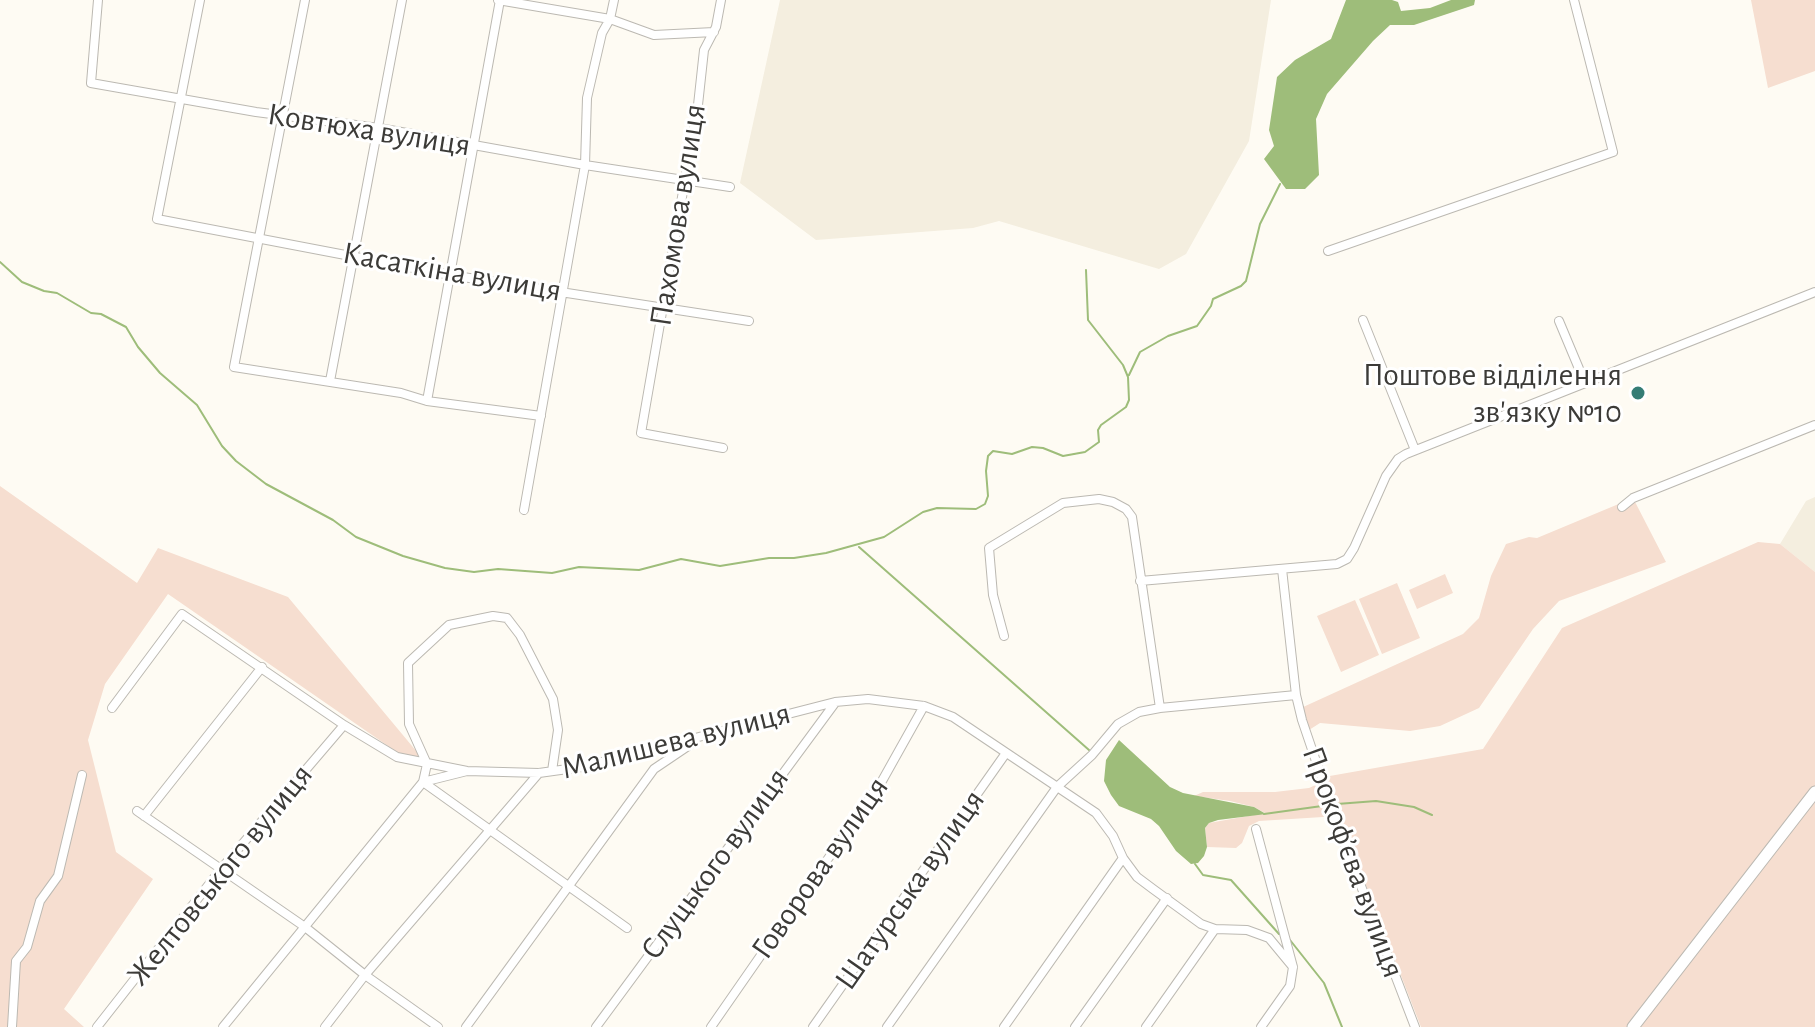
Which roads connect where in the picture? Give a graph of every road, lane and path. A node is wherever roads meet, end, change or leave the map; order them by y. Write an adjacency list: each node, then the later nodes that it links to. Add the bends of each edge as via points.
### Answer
1 (98, 0): 11 (street, Ковтюха вулиця, via 91,83)
2 (200, 0): 11 (street)
3 (305, 0): 12 (street)
4 (402, 0): 13 (street)
5 (500, 0): 9 (street); 14 (street)
6 (614, 0): 9 (street)
7 (721, 0): 10 (street, Пахомова вулиця)
8 (1574, 0): 19 (street, via 1613,152)
9 (610, 19): 10 (street, via 654,35); 15 (street, via 587,98)
10 (714, 32): 16 (street, Пахомова вулиця, via 704,50)
11 (179, 97): 12 (street, Ковтюха вулиця); 18 (street, Касаткіна вулиця, via 157,219)
12 (283, 116): 13 (street, Ковтюха вулиця); 18 (street)
13 (379, 128): 14 (street, Ковтюха вулиця); 20 (street)
14 (474, 146): 15 (street, Ковтюха вулиця); 21 (street)
15 (585, 165): 16 (street, Ковтюха вулиця); 22 (street)
16 (685, 180): 17 (street, Ковтюха вулиця); 24 (street, Пахомова вулиця)
17 (730, 187)
18 (260, 241): 20 (street, Касаткіна вулиця); 28 (street, via 234,367)
19 (1328, 251)
20 (355, 256): 21 (street, Касаткіна вулиця); 28 (street)
21 (450, 275): 22 (street, Касаткіна вулиця); 30 (street)
22 (563, 291): 24 (street, Касаткіна вулиця); 31 (street)
23 (1815, 292): 29 (street)
24 (664, 307): 26 (street, Касаткіна вулиця); 33 (street, Пахомова вулиця, via 641,433)
25 (1363, 320): 34 (street)
26 (749, 321)
27 (1559, 321): 29 (street)
28 (330, 381): 30 (street)
29 (1585, 383): 34 (street)
30 (427, 401): 31 (street)
31 (541, 416): 36 (street)
32 (1815, 425): 35 (street)
33 (723, 448)
34 (1415, 450): 37 (street, via 1392,466 1347,559)
35 (1622, 507)
36 (524, 510)
37 (1282, 569): 38 (street); 41 (street, Прокоф’єва вулиця)
38 (1140, 581): 39 (street, via 1132,517 1126,509 1099,499 1074,500 1050,509 989,548); 45 (street)
39 (1004, 636)
40 (262, 667): 44 (street, Малишева вулиця, via 182,614); 48 (street, Малишева вулиця); 64 (street, via 141,813)
41 (1296, 695): 45 (street); 86 (street, Прокоф’єва вулиця, via 1338,826)
42 (835, 702): 43 (street, Малишева вулиця, via 868,699); 46 (street, Малишева вулиця); 47 (street, Слуцького вулиця)
43 (924, 706): 51 (street, Малишева вулиця, via 953,717); 79 (street, Говорова вулиця, via 882,781)
44 (112, 708)
45 (1160, 708): 59 (street, via 1118,724)
46 (805, 710): 47 (street); 49 (street, Малишева вулиця)
47 (819, 721): 78 (street, Слуцького вулиця)
48 (344, 725): 52 (street, Малишева вулиця, via 397,757); 64 (street, Желтовського вулиця)
49 (700, 738): 50 (street, Малишева вулиця); 53 (street)
50 (645, 752): 53 (street); 55 (street, Малишева вулиця)
51 (1006, 753): 59 (street, Малишева вулиця); 80 (street, Шатурська вулиця)
52 (427, 764): 54 (street, Малишева вулиця); 55 (street, via 409,724 408,663 449,625 493,616 507,618 520,635 553,699 558,720); 58 (street)
53 (654, 769): 65 (street)
54 (467, 771): 56 (street, Малишева вулиця); 58 (street)
55 (552, 771): 56 (street, Малишева вулиця)
56 (539, 773): 61 (street)
57 (82, 775): 72 (street, via 58,876 40,901 27,947 16,961)
58 (423, 782): 61 (street); 67 (street)
59 (1057, 787): 63 (street, Малишева вулиця, via 1106,823); 81 (street)
60 (1815, 792): 87 (main road)
61 (491, 829): 65 (street); 71 (street)
62 (1256, 829): 70 (street)
63 (1123, 858): 66 (street, Малишева вулиця, via 1137,877); 82 (street)
64 (221, 869): 67 (street); 73 (street, Желтовського вулиця)
65 (569, 888): 68 (street); 77 (street)
66 (1167, 898): 69 (street, Малишева вулиця); 83 (street)
67 (305, 927): 71 (street); 74 (street)
68 (627, 928)
69 (1215, 929): 70 (street, via 1269,938); 84 (street)
70 (1293, 967): 85 (street, via 1290,986)
71 (365, 975): 75 (street); 76 (street)
72 (12, 1027)
73 (97, 1027)
74 (223, 1027)
75 (325, 1027)
76 (438, 1027)
77 (466, 1027)
78 (596, 1027)
79 (711, 1027)
80 (813, 1027)
81 (887, 1027)
82 (1004, 1027)
83 (1075, 1027)
84 (1146, 1027)
85 (1261, 1027)
86 (1415, 1027)
87 (1633, 1027)

